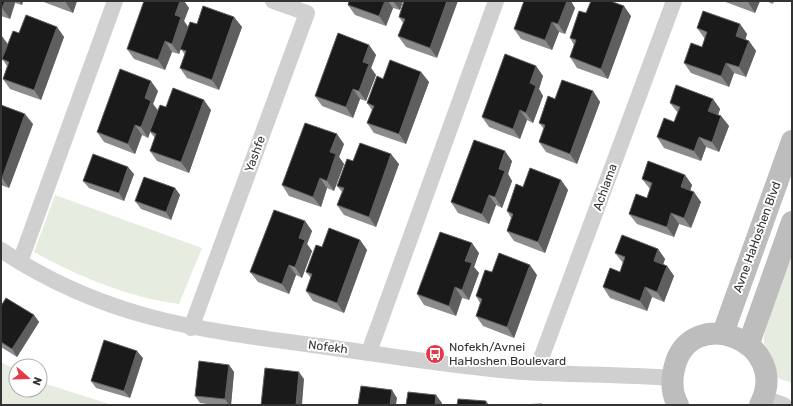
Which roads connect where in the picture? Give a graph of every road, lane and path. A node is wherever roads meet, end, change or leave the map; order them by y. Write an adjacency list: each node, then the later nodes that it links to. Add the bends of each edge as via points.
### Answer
1 (115, 1): 8 (street)
2 (273, 1): 9 (street, Yashfe, via 307,13)
3 (496, 1): 12 (street)
4 (674, 1): 13 (street, Achlama)
5 (792, 141): 10 (street, Avne HaHoshen Blvd)
6 (792, 222): 11 (street)
7 (1, 250): 8 (street, Nofekh)
8 (20, 262): 9 (street, Nofekh, via 63,286 105,304)
9 (192, 328): 12 (street, Nofekh)
10 (723, 333): 11 (street); 14 (street, via 708,334 683,350 675,363)
11 (749, 343): 15 (street, via 759,354 766,368)
12 (369, 352): 13 (street, Nofekh)
13 (536, 372): 14 (street, Nofekh)
14 (672, 378): 16 (street)
15 (769, 403)
16 (678, 405)

